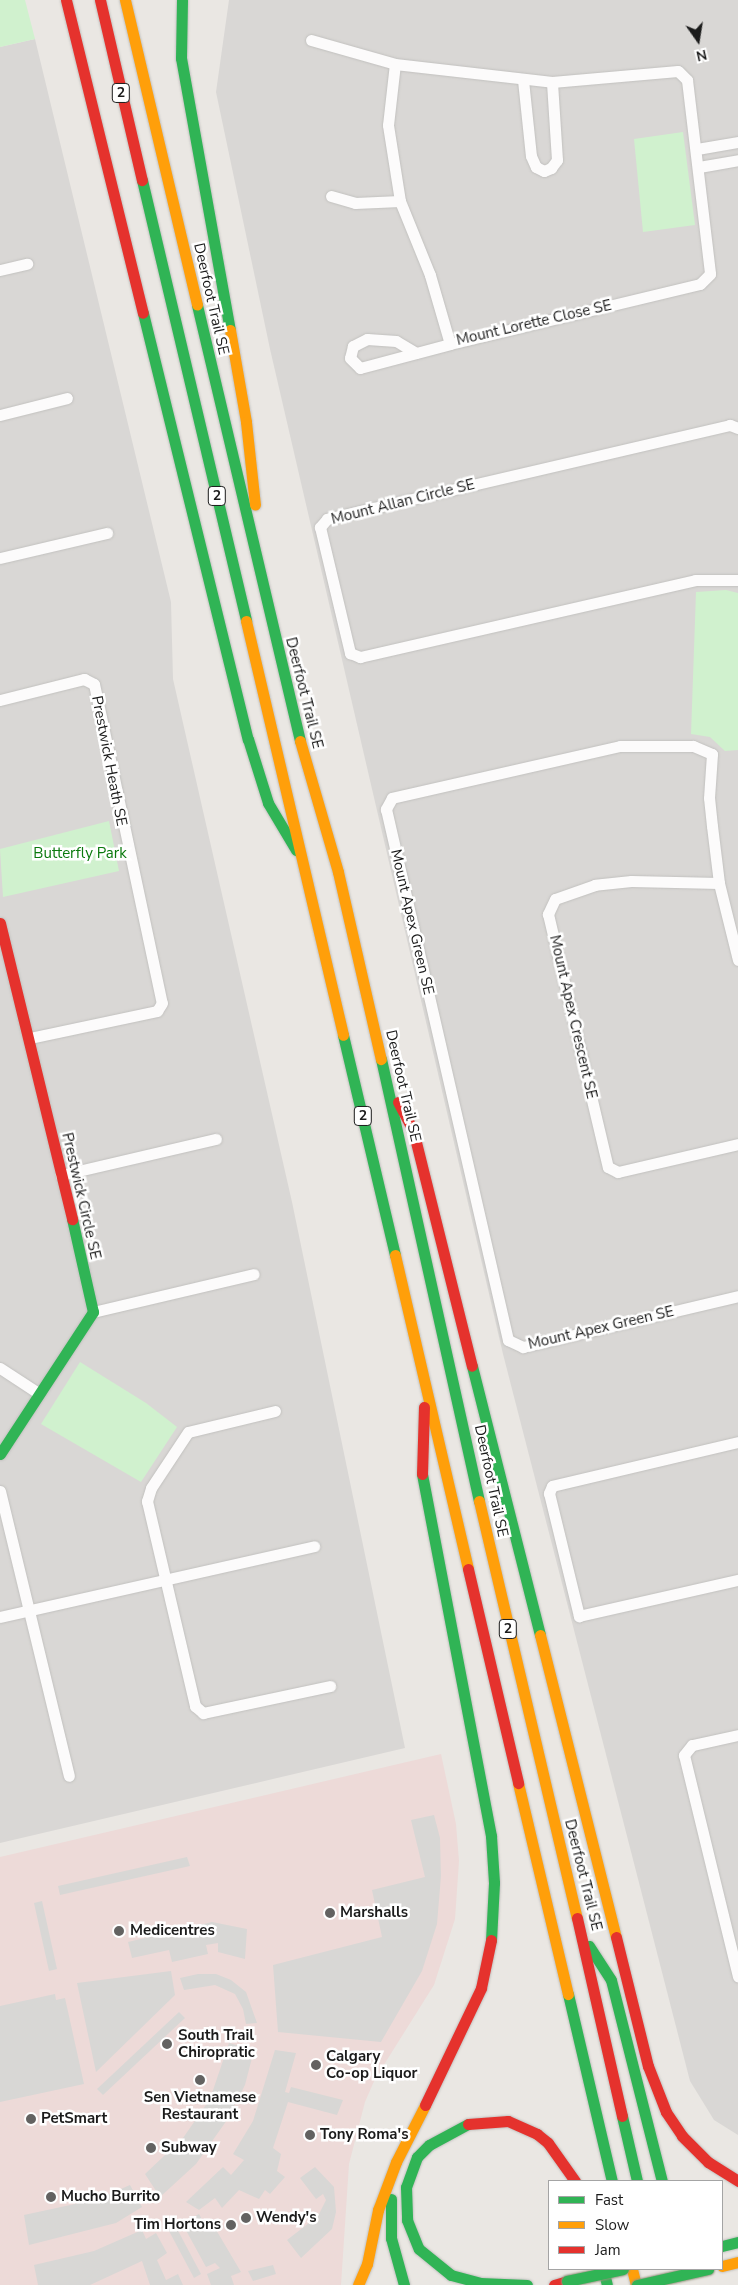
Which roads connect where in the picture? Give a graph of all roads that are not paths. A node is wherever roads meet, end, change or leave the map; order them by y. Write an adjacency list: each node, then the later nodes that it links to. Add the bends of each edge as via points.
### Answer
1 (66, 0): 29 (main road, via 248,739 268,804 281,830)
2 (100, 0): 7 (main road, 2)
3 (126, 0): 27 (main road, Deerfoot Trail SE / 2)
4 (182, 0): 27 (main road, via 181,58 246,422)
5 (89, 8): 7 (main road)
6 (310, 40): 8 (street)
7 (111, 48): 29 (main road, 2)
8 (394, 64): 9 (street, Mount Lorette Close SE); 16 (street, Mount Lorette Close SE, via 388,124)
9 (523, 80): 10 (street, Mount Lorette Close SE); 10 (street, via 531,156 536,166 544,171 557,160)
10 (552, 82): 12 (street, Mount Lorette Close SE, via 678,71 687,80)
11 (738, 142): 12 (street)
12 (697, 149): 14 (street, Mount Lorette Close SE)
13 (738, 160): 14 (street)
14 (699, 167): 19 (street, Mount Lorette Close SE, via 710,274 700,284)
15 (331, 196): 16 (street, via 355,203)
16 (400, 201): 19 (street, Mount Lorette Close SE, via 430,275)
17 (27, 264): 18 (street)
18 (0, 270)
19 (450, 344): 20 (street)
20 (416, 353): 20 (street, via 360,368 350,358 353,346 367,339 396,341)
21 (67, 398): 22 (street)
22 (0, 414)
23 (738, 428): 26 (street, Mount Allan Circle SE, via 730,425 336,516 327,519 320,527 350,653 360,657 695,580)
24 (107, 533): 25 (street)
25 (0, 558)
26 (738, 580)
27 (265, 597): 34 (main road, Deerfoot Trail SE / 2, via 298,734 338,872)
28 (0, 700): 33 (street, Prestwick Heath SE, via 84,679 94,684 162,1003 157,1011)
29 (301, 855): 42 (main road, 2)
30 (719, 883): 32 (street, Mount Apex Green SE); 36 (street, Mount Apex Crescent SE, via 631,881 595,885 554,899 548,914 608,1167 618,1172); 39 (street, Mount Apex Green SE, via 709,798 712,754 694,746 620,746 392,798 386,809 508,1340 523,1347)
31 (0, 923): 33 (main road, Prestwick Circle SE)
32 (738, 960)
33 (30, 1038): 37 (main road, Prestwick Circle SE)
34 (385, 1075): 56 (main road, Deerfoot Trail SE / 2, via 493,1568); 63 (main road, via 413,1130 648,2066 666,2112 682,2136 708,2162)
35 (216, 1139): 37 (street)
36 (738, 1144)
37 (61, 1175): 40 (main road, Prestwick Circle SE)
38 (254, 1274): 40 (street)
39 (738, 1296)
40 (92, 1312): 43 (main road)
41 (0, 1368): 43 (street)
42 (424, 1378): 58 (main road, via 422,1483 491,1836 494,1908 489,1962 474,2005); 60 (main road, 2)
43 (38, 1393): 46 (main road)
44 (275, 1411): 50 (street, via 188,1432 151,1488 146,1501)
45 (738, 1442): 49 (street, via 552,1486 549,1493 579,1616)
46 (0, 1454)
47 (0, 1491): 51 (street)
48 (314, 1546): 50 (street)
49 (738, 1580)
50 (166, 1581): 51 (street); 53 (street, via 195,1706 203,1713)
51 (28, 1611): 52 (street); 55 (street)
52 (0, 1617)
53 (330, 1686)
54 (738, 1735): 57 (street, via 692,1746 684,1755)
55 (69, 1776)
56 (582, 1937): 61 (main road, Deerfoot Trail SE / 2); 62 (main road, via 611,1980)
57 (738, 1976)
58 (396, 2162): 74 (main road, via 378,2210 367,2264); 75 (main road, via 389,2218)
59 (574, 2180): 76 (main road, via 548,2143 530,2130 508,2121 473,2122 456,2128 417,2157 406,2187 405,2203 407,2220 419,2248 450,2275 480,2283)
60 (612, 2180)
61 (637, 2180)
62 (662, 2180)
63 (738, 2181)
64 (738, 2242): 65 (main road)
65 (723, 2246)
66 (738, 2262): 67 (main road)
67 (723, 2266)
68 (603, 2270): 78 (main road)
69 (618, 2270): 77 (main road, bridge)
70 (632, 2270): 79 (main road)
71 (658, 2270): 80 (main road)
72 (684, 2270): 81 (main road)
73 (704, 2270): 79 (main road, bridge)
74 (358, 2285)
75 (404, 2285)
76 (527, 2285)
77 (554, 2285)
78 (607, 2285)
79 (636, 2285)
80 (661, 2285)
81 (688, 2285)

